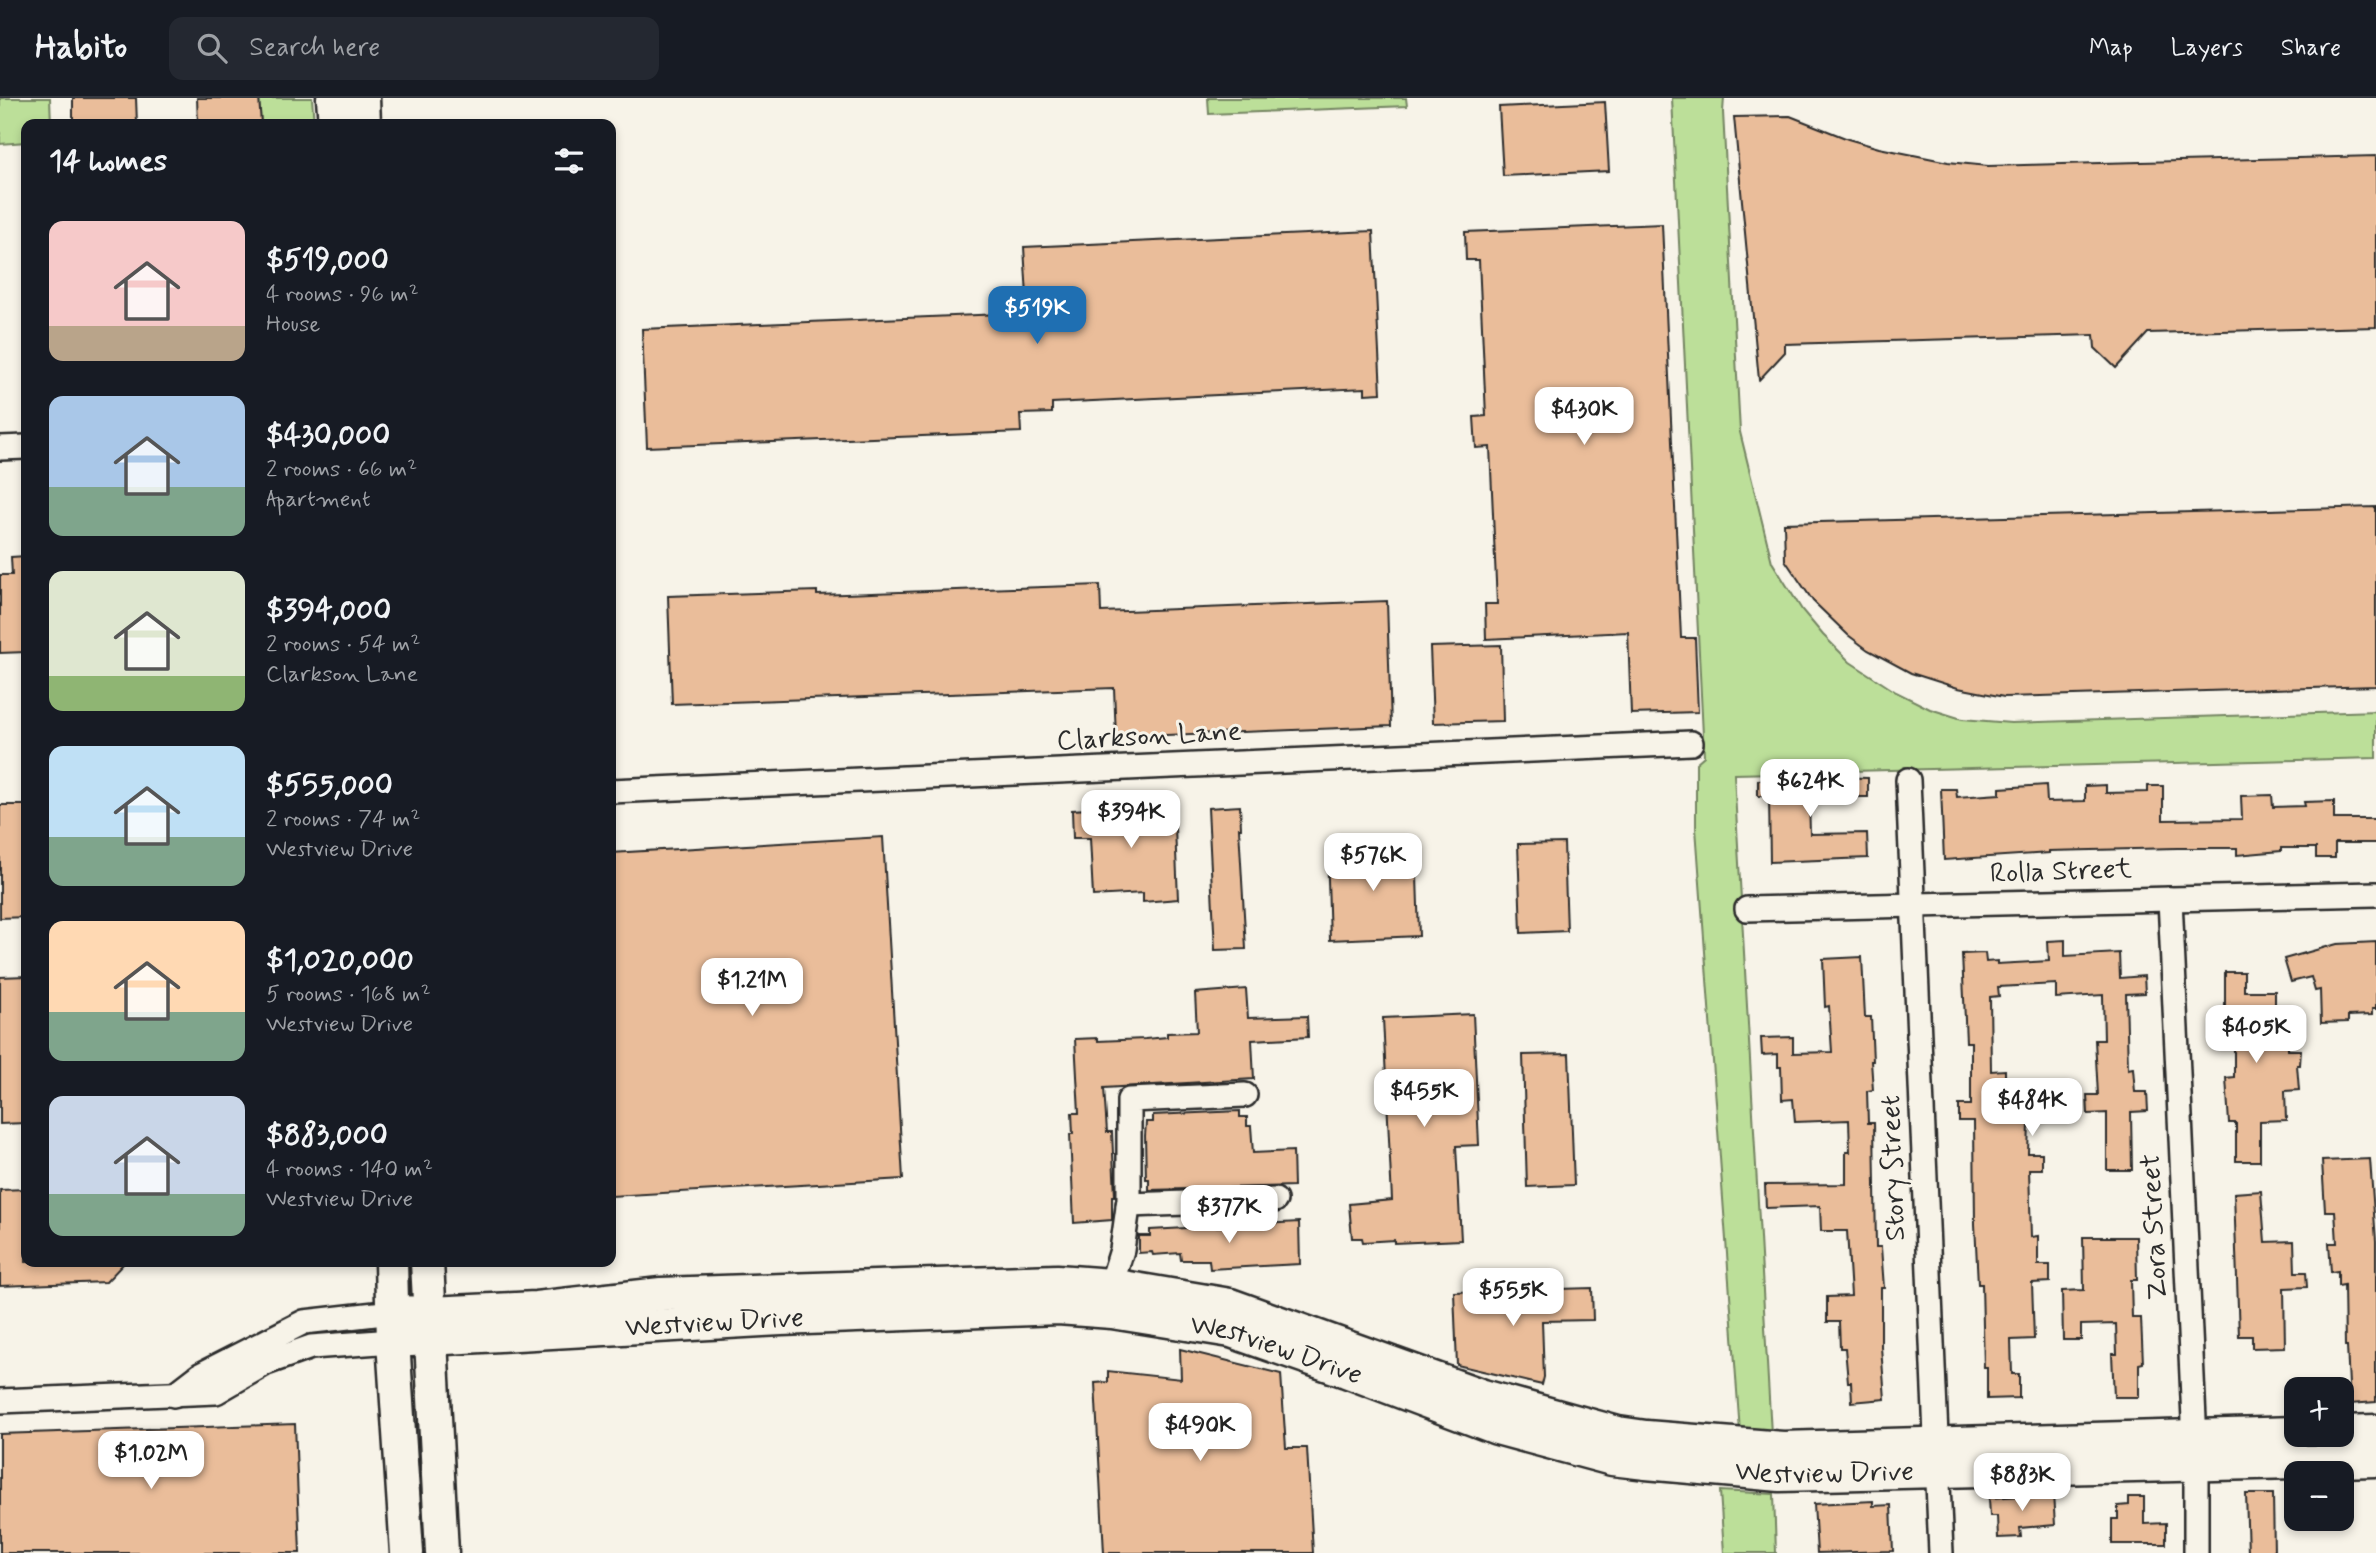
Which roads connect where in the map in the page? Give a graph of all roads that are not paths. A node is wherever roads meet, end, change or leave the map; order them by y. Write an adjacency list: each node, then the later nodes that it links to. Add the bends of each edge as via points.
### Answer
1 (333, 98): 3 (main road)
2 (363, 98): 4 (main road)
3 (335, 119)
4 (364, 119)
5 (21, 447): 6 (street)
6 (0, 448)
7 (1691, 743): 9 (street, Clarkson Lane)
8 (1908, 780): 12 (street, Story Street)
9 (616, 791)
10 (2376, 894): 11 (street, Rolla Street)
11 (2170, 899): 12 (street, Rolla Street); 26 (street, Zora Street)
12 (1913, 906): 13 (street, Rolla Street); 27 (street, Story Street)
13 (1747, 909)
14 (1245, 1095): 16 (street, via 1129,1100)
15 (1275, 1200): 16 (street)
16 (1128, 1205): 19 (street)
17 (391, 1267): 21 (main road)
18 (427, 1267): 20 (main road)
19 (1111, 1285): 20 (main road, Westview Drive, via 1057,1281 661,1294); 27 (main road, Westview Drive, via 1230,1305 1483,1396 1618,1433)
20 (432, 1326): 21 (main road, Westview Drive); 27 (main road, Westview Drive, via 1058,1308 1112,1312 1231,1331 1497,1428 1612,1459 1780,1475); 30 (main road)
21 (393, 1327): 22 (street, Westview Drive, via 266,1363 216,1392); 29 (main road)
22 (0, 1401)
23 (2376, 1431): 24 (main road)
24 (2354, 1432)
25 (2284, 1435): 26 (main road, Westview Drive)
26 (2195, 1449): 27 (main road, Westview Drive); 28 (main road, Westview Drive); 32 (street, Zora Street)
27 (1937, 1458): 31 (street, Story Street)
28 (2376, 1460)
29 (407, 1553)
30 (442, 1553)
31 (1941, 1553)
32 (2196, 1553)

